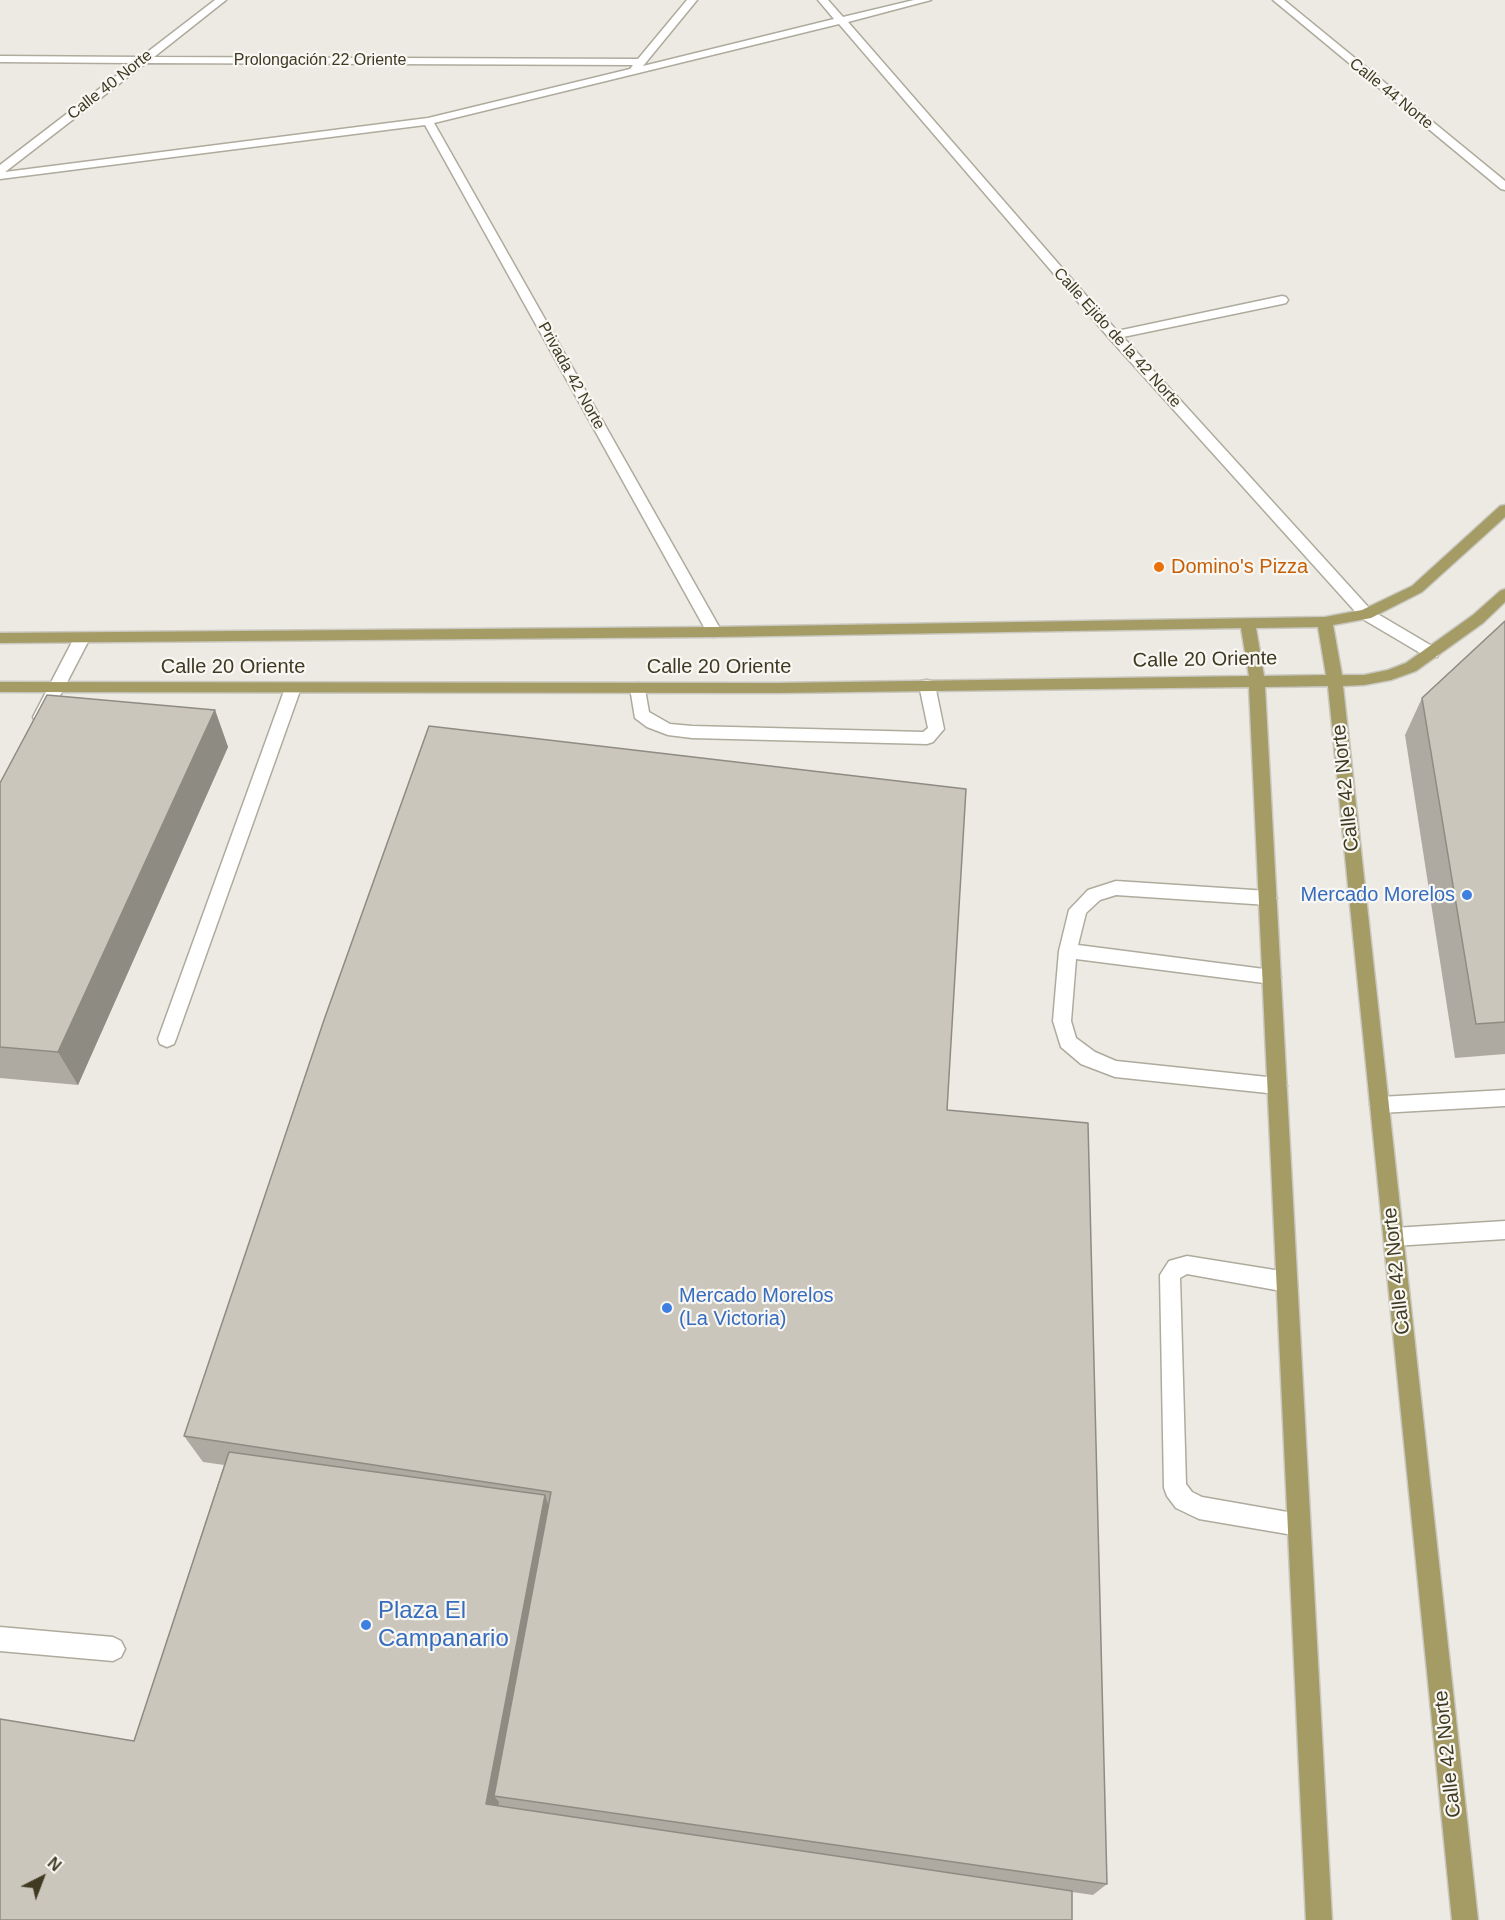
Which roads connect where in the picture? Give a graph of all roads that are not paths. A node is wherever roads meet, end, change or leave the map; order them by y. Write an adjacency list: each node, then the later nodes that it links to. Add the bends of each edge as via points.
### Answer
1 (221, 0): 8 (street, Calle 40 Norte)
2 (692, 0): 9 (street)
3 (823, 0): 6 (street, Calle Ejido de la 42 Norte)
4 (926, 0): 6 (street, Prolongación 22 Oriente)
5 (1278, 0): 13 (street, Calle 44 Norte)
6 (840, 20): 9 (street, Prolongación 22 Oriente); 15 (street, Calle Ejido de la 42 Norte)
7 (0, 59): 8 (street, Prolongación 22 Oriente)
8 (142, 60): 9 (street, Prolongación 22 Oriente); 11 (street, Calle 40 Norte)
9 (638, 66): 10 (street)
10 (428, 121): 12 (street); 21 (street, Privada 42 Norte)
11 (0, 170)
12 (0, 176)
13 (1505, 187)
14 (1282, 300): 15 (street)
15 (1113, 335): 18 (street, Calle Ejido de la 42 Norte)
16 (1505, 509): 18 (main road, Calle 20 Oriente, via 1417,589)
17 (1505, 594): 24 (main road, Calle 20 Oriente)
18 (1366, 614): 19 (main road, Calle 20 Oriente); 24 (street, Calle Ejido de la 42 Norte)
19 (1325, 622): 20 (main road, Calle 20 Oriente); 26 (main road, Calle 42 Norte)
20 (1248, 623): 21 (main road, Calle 20 Oriente); 25 (main road)
21 (714, 632): 23 (main road, Calle 20 Oriente)
22 (0, 638): 23 (main road, Calle 20 Oriente)
23 (82, 638): 29 (street)
24 (1432, 653): 26 (main road, Calle 20 Oriente, via 1391,675)
25 (1257, 680): 26 (main road, Calle 20 Oriente); 27 (main road, Calle 20 Oriente); 33 (main road)
26 (1335, 680): 39 (main road, Calle 42 Norte)
27 (927, 685): 31 (main road, Calle 20 Oriente); 31 (street, via 936,729 927,738 668,729 641,714)
28 (0, 687): 29 (main road, Calle 20 Oriente)
29 (57, 687): 30 (main road, Calle 20 Oriente); 32 (street)
30 (293, 688): 31 (main road, Calle 20 Oriente); 36 (street)
31 (638, 688)
32 (31, 735)
33 (1268, 898): 34 (street, via 1116,888 1094,895 1078,910); 35 (main road)
34 (1068, 951): 35 (street); 37 (street, via 1062,1021 1068,1042 1088,1058 1115,1069)
35 (1272, 977): 37 (main road)
36 (167, 1039)
37 (1277, 1086): 42 (main road)
38 (1505, 1098): 39 (street)
39 (1380, 1106): 41 (main road, Calle 42 Norte)
40 (1505, 1230): 41 (street)
41 (1394, 1237): 47 (main road, Calle 42 Norte)
42 (1287, 1282): 43 (main road); 43 (street, via 1187,1265 1170,1275 1175,1488 1184,1500 1199,1508)
43 (1299, 1525): 46 (main road)
44 (0, 1640): 45 (street)
45 (113, 1649)
46 (1319, 1920)
47 (1465, 1920)

